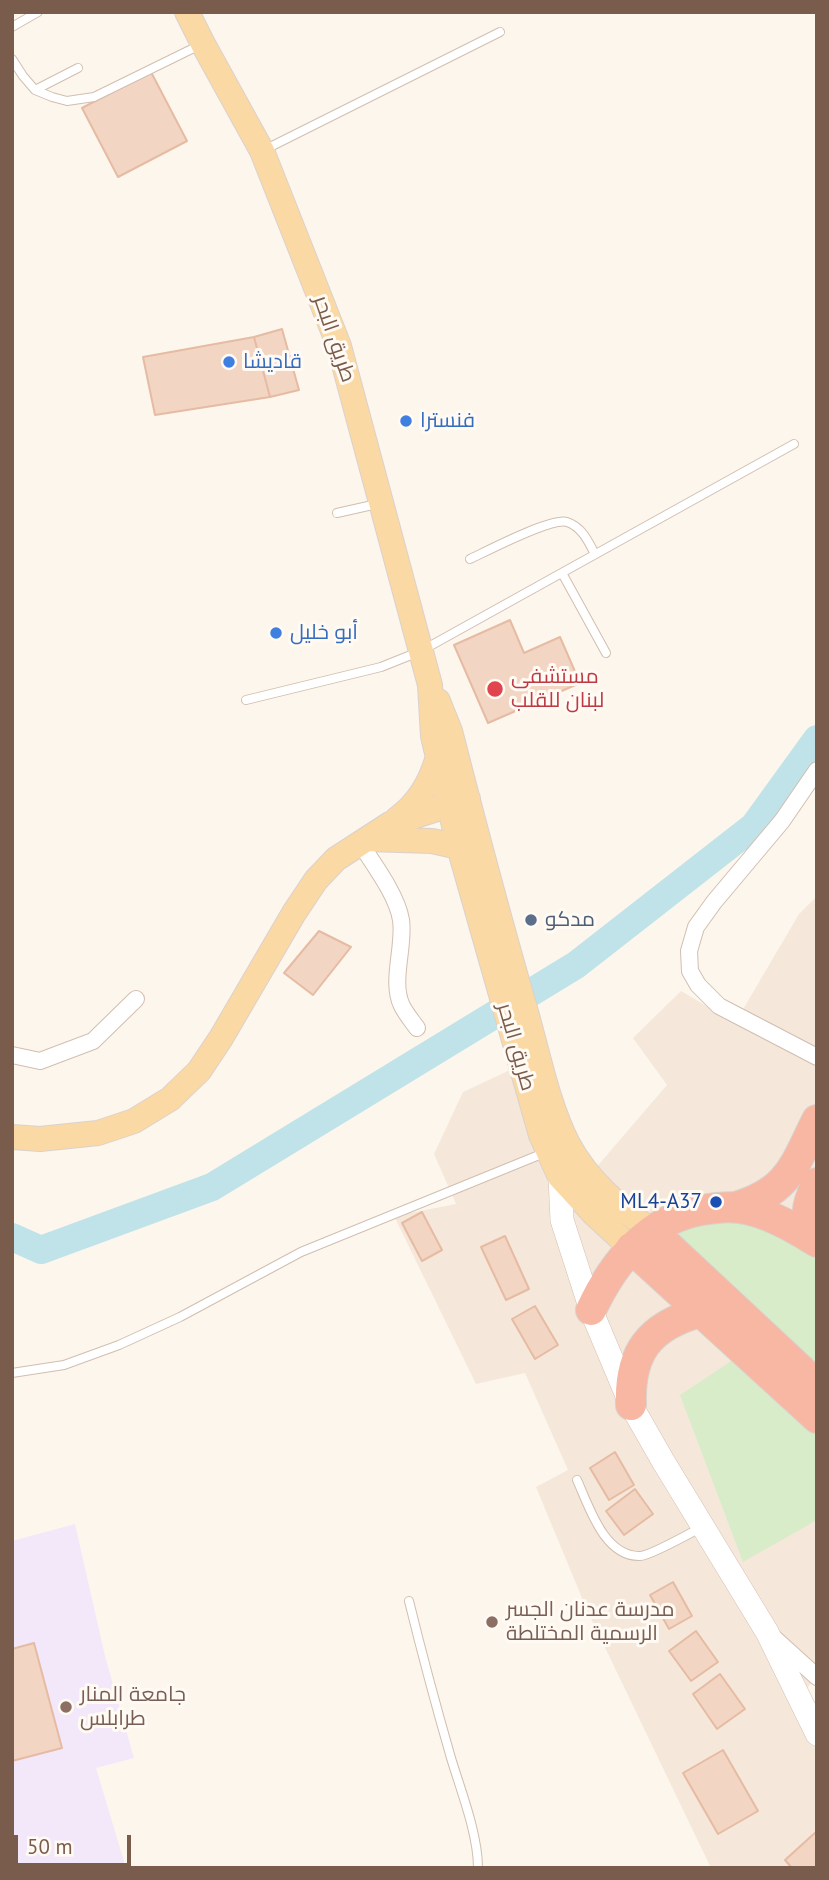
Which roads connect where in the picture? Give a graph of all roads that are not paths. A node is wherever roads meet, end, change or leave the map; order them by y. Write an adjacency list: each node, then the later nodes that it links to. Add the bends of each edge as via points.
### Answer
1 (38, 12): 3 (lane)
2 (187, 12): 5 (main road, طريق البحر)
3 (12, 27)
4 (500, 32): 9 (lane)
5 (203, 44): 8 (lane, via 94,97 67,101); 9 (main road, طريق البحر)
6 (12, 59): 8 (lane)
7 (78, 68): 8 (lane)
8 (35, 90)
9 (262, 151): 11 (main road, طريق البحر, via 339,346)
10 (794, 444): 13 (lane)
11 (380, 503): 12 (lane); 16 (main road, طريق البحر)
12 (337, 513)
13 (595, 554): 14 (lane, via 582,532 565,521 549,523); 15 (lane)
14 (470, 559)
15 (562, 573): 16 (lane); 17 (lane)
16 (421, 651): 18 (main road, طريق البحر); 19 (lane, via 381,667)
17 (606, 653)
18 (430, 685): 20 (main road, طريق البحر); 22 (main road, طريق البحر, via 450,730)
19 (246, 700)
20 (438, 757): 22 (main road, طريق البحر); 23 (main road, via 421,796)
21 (817, 770): 32 (street, via 696,927 689,951 690,971 719,1006)
22 (459, 802): 23 (main road); 26 (main road, طريق البحر); 28 (main road, طريق البحر)
23 (390, 824): 24 (main road)
24 (364, 841): 25 (main road); 30 (street, via 401,918 398,993); 34 (main road, via 336,859 316,880 221,1038 199,1071 170,1099 134,1121 98,1133)
25 (418, 841): 26 (main road); 27 (main road)
26 (460, 847): 27 (main road, طريق البحر)
27 (468, 876): 28 (main road, طريق البحر)
28 (512, 997): 35 (main road, طريق البحر); 40 (main road, طريق البحر, via 569,1144)
29 (136, 999): 31 (street, via 93,1041 40,1061)
30 (417, 1028)
31 (12, 1055)
32 (817, 1057)
33 (817, 1120): 38 (highway, via 789,1175 756,1201)
34 (12, 1137)
35 (547, 1152): 36 (main road, طريق البحر); 43 (lane, via 301,1252 119,1345 64,1365)
36 (560, 1177): 40 (main road, طريق البحر, via 594,1214); 41 (street, via 562,1220)
37 (817, 1184): 39 (highway, via 807,1219)
38 (736, 1207): 39 (highway, via 758,1212); 40 (highway, via 671,1219)
39 (817, 1242)
40 (651, 1249): 41 (highway, via 608,1277); 42 (highway, طريق البحر); 44 (highway)
41 (591, 1310): 45 (street)
42 (700, 1312): 44 (highway, طريق البحر, via 729,1339); 45 (highway, via 679,1317 646,1344 635,1363)
43 (12, 1373)
44 (809, 1385): 46 (highway)
45 (631, 1405): 48 (street)
46 (817, 1418)
47 (577, 1480): 48 (lane, via 601,1530 613,1547 625,1554 642,1557)
48 (703, 1527): 50 (street)
49 (409, 1601): 53 (lane, via 468,1815)
50 (767, 1632): 51 (street); 52 (street)
51 (817, 1676)
52 (817, 1734)
53 (478, 1868)

